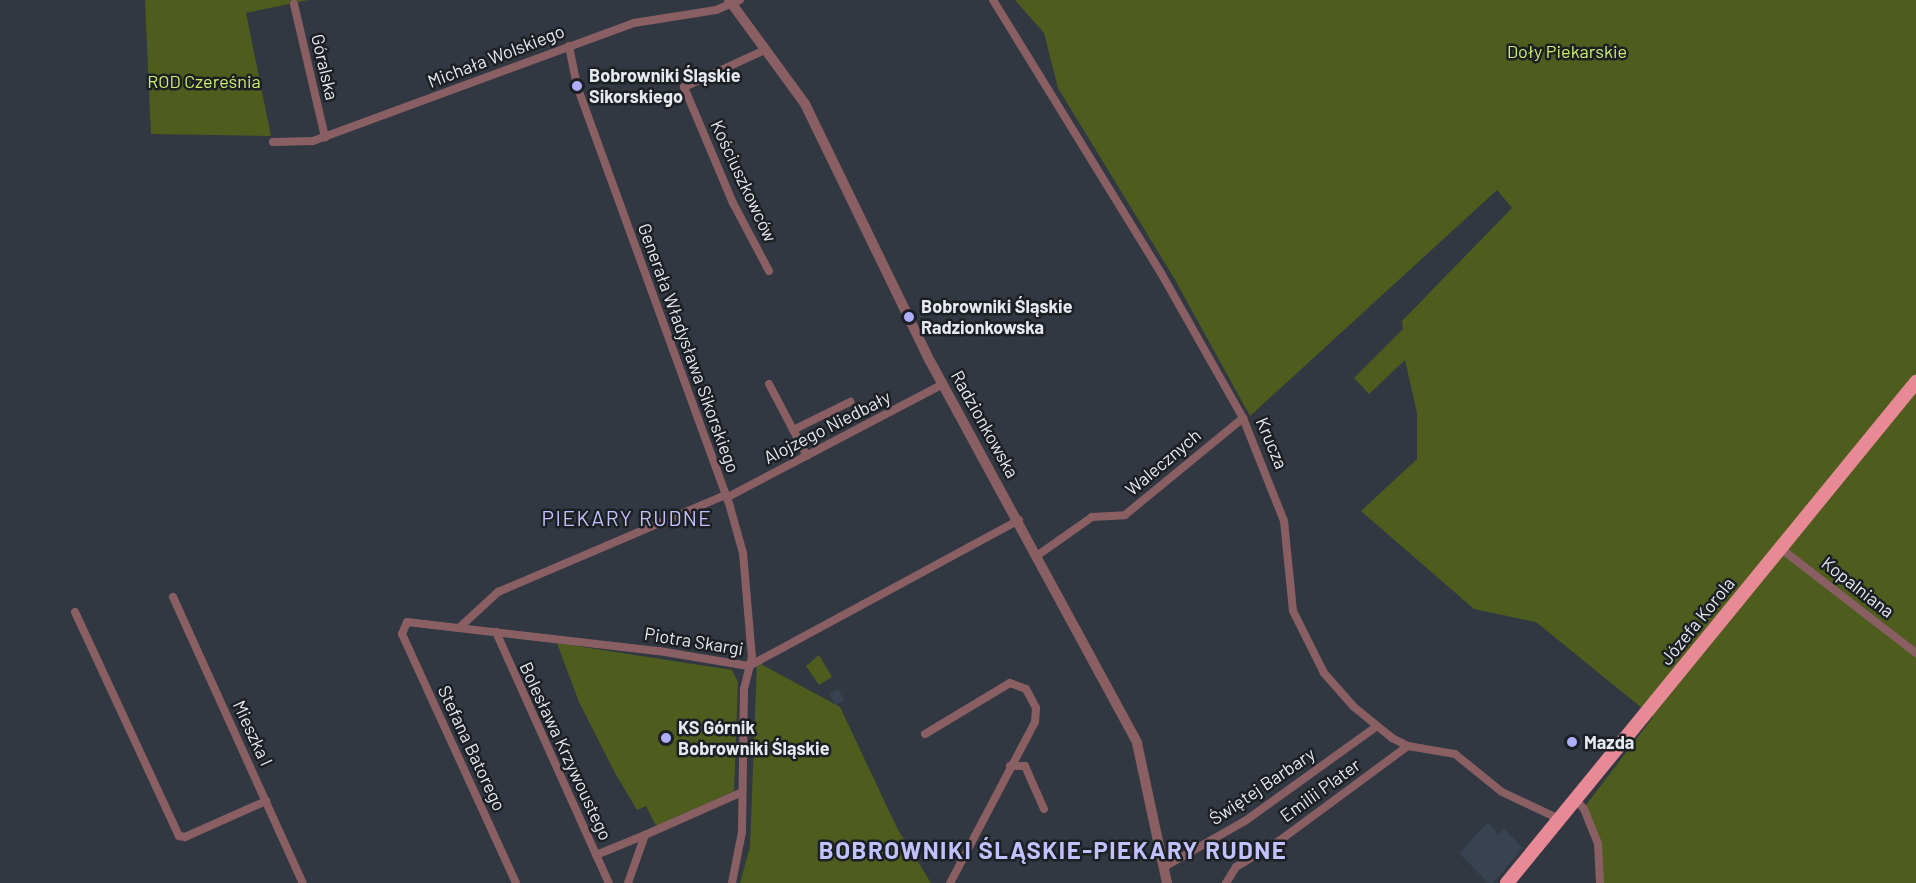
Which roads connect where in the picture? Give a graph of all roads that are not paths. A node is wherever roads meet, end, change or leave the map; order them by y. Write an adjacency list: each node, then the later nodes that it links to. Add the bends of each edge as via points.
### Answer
1 (993, 0): 13 (street, Krucza, via 1161,273)
2 (734, 2): 4 (street, Michała Wolskiego, via 651,18); 5 (street, Radzionkowska)
3 (294, 4): 6 (street, Góralska)
4 (569, 46): 6 (street, Michała Wolskiego); 16 (street, Generała Władysława Sikorskiego, via 578,86 643,274)
5 (765, 50): 8 (street, Kościuszkowców, via 684,87 733,203); 11 (street, Radzionkowska, via 813,120)
6 (325, 137): 7 (street, Michała Wolskiego)
7 (273, 142)
8 (769, 271)
9 (1916, 382): 18 (highway, Józefa Korola)
10 (769, 384): 14 (street)
11 (943, 384): 15 (street, Alojzego Niedbały); 17 (street, Radzionkowska)
12 (850, 402): 14 (street)
13 (1243, 418): 19 (street, Walecznych, via 1125,515 1092,517); 27 (street, Krucza, via 1282,514 1295,617 1324,673)
14 (793, 430): 15 (street)
15 (807, 456): 16 (street, Alojzego Niedbały)
16 (725, 497): 23 (street, Alojzego Niedbały, via 498,592); 26 (street, Generała Władysława Sikorskiego, via 746,571 752,640)
17 (1019, 520): 19 (street, Radzionkowska); 26 (street, Piotra Skargi)
18 (1780, 548): 25 (street, Kopalniana); 32 (highway, Józefa Korola)
19 (1038, 555): 38 (street, Radzionkowska, via 1137,743)
20 (173, 597): 33 (street, Mieszka I)
21 (75, 612): 33 (street, via 179,836 185,837)
22 (402, 627): 23 (street, Piotra Skargi, via 412,621); 40 (street, Stefana Batorego)
23 (460, 627): 24 (street, Piotra Skargi)
24 (496, 632): 26 (street, Piotra Skargi); 37 (street, Bolesława Krzywoustego)
25 (1916, 652)
26 (749, 666): 31 (street, Generała Władysława Sikorskiego, via 744,689)
27 (1376, 726): 29 (street, Krucza); 38 (street, Świętej Barbary, via 1245,821)
28 (925, 734): 30 (street, via 1010,683 1026,688 1036,708 1035,722)
29 (1407, 746): 35 (street, Krucza, via 1455,754 1502,792); 46 (street, Emilii Plater, via 1279,841 1236,867)
30 (1010, 766): 34 (street, via 1025,766); 44 (street)
31 (742, 792): 36 (street); 43 (street, Generała Władysława Sikorskiego, via 742,832)
32 (1575, 799): 35 (highway, Józefa Korola); 48 (street, via 1584,809 1598,844)
33 (266, 801): 39 (street, Mieszka I)
34 (1044, 808)
35 (1559, 819): 47 (highway, Józefa Korola)
36 (645, 835): 37 (street); 42 (street)
37 (596, 855): 41 (street, Bolesława Krzywoustego)
38 (1164, 867): 45 (street, Radzionkowska)
39 (303, 883)
40 (516, 883)
41 (609, 883)
42 (628, 883)
43 (732, 883)
44 (950, 883)
45 (1167, 883)
46 (1226, 883)
47 (1507, 883)
48 (1600, 883)

